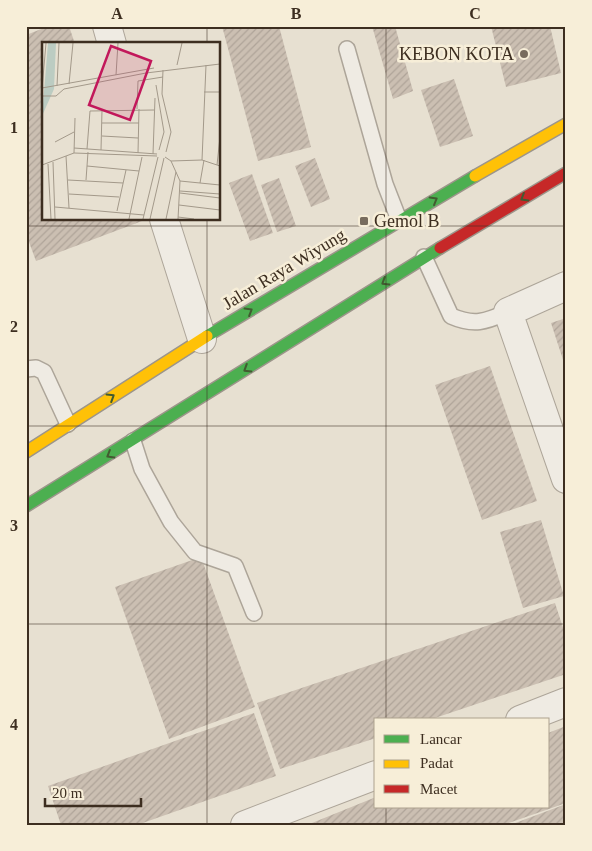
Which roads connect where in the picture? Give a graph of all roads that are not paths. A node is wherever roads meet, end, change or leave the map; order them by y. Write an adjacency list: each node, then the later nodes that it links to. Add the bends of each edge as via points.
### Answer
1 (107, 26): 2 (street)
2 (111, 42)
3 (347, 49): 7 (lane, via 385,184)
4 (566, 124): 7 (main road, Jalan Raya Wiyung, one-way to 4)
5 (566, 173): 8 (main road, one-way to 8)
6 (164, 220): 11 (street)
7 (399, 220): 11 (main road, Jalan Raya Wiyung, one-way to 7)
8 (424, 257): 10 (lane, via 451,316 468,323); 14 (main road, one-way to 14)
9 (566, 286): 10 (street)
10 (508, 312): 16 (street)
11 (202, 339): 13 (main road, Jalan Raya Wiyung, one-way to 11)
12 (26, 369): 13 (lane, via 36,368 44,372)
13 (68, 424): 15 (main road, Jalan Raya Wiyung)
14 (133, 441): 17 (main road, one-way to 17); 18 (lane, via 142,469 171,522 195,552 235,566)
15 (26, 452)
16 (566, 479)
17 (26, 506)
18 (254, 613)
19 (566, 702): 20 (street)
20 (525, 718)
21 (374, 776): 22 (street)
22 (245, 825)

